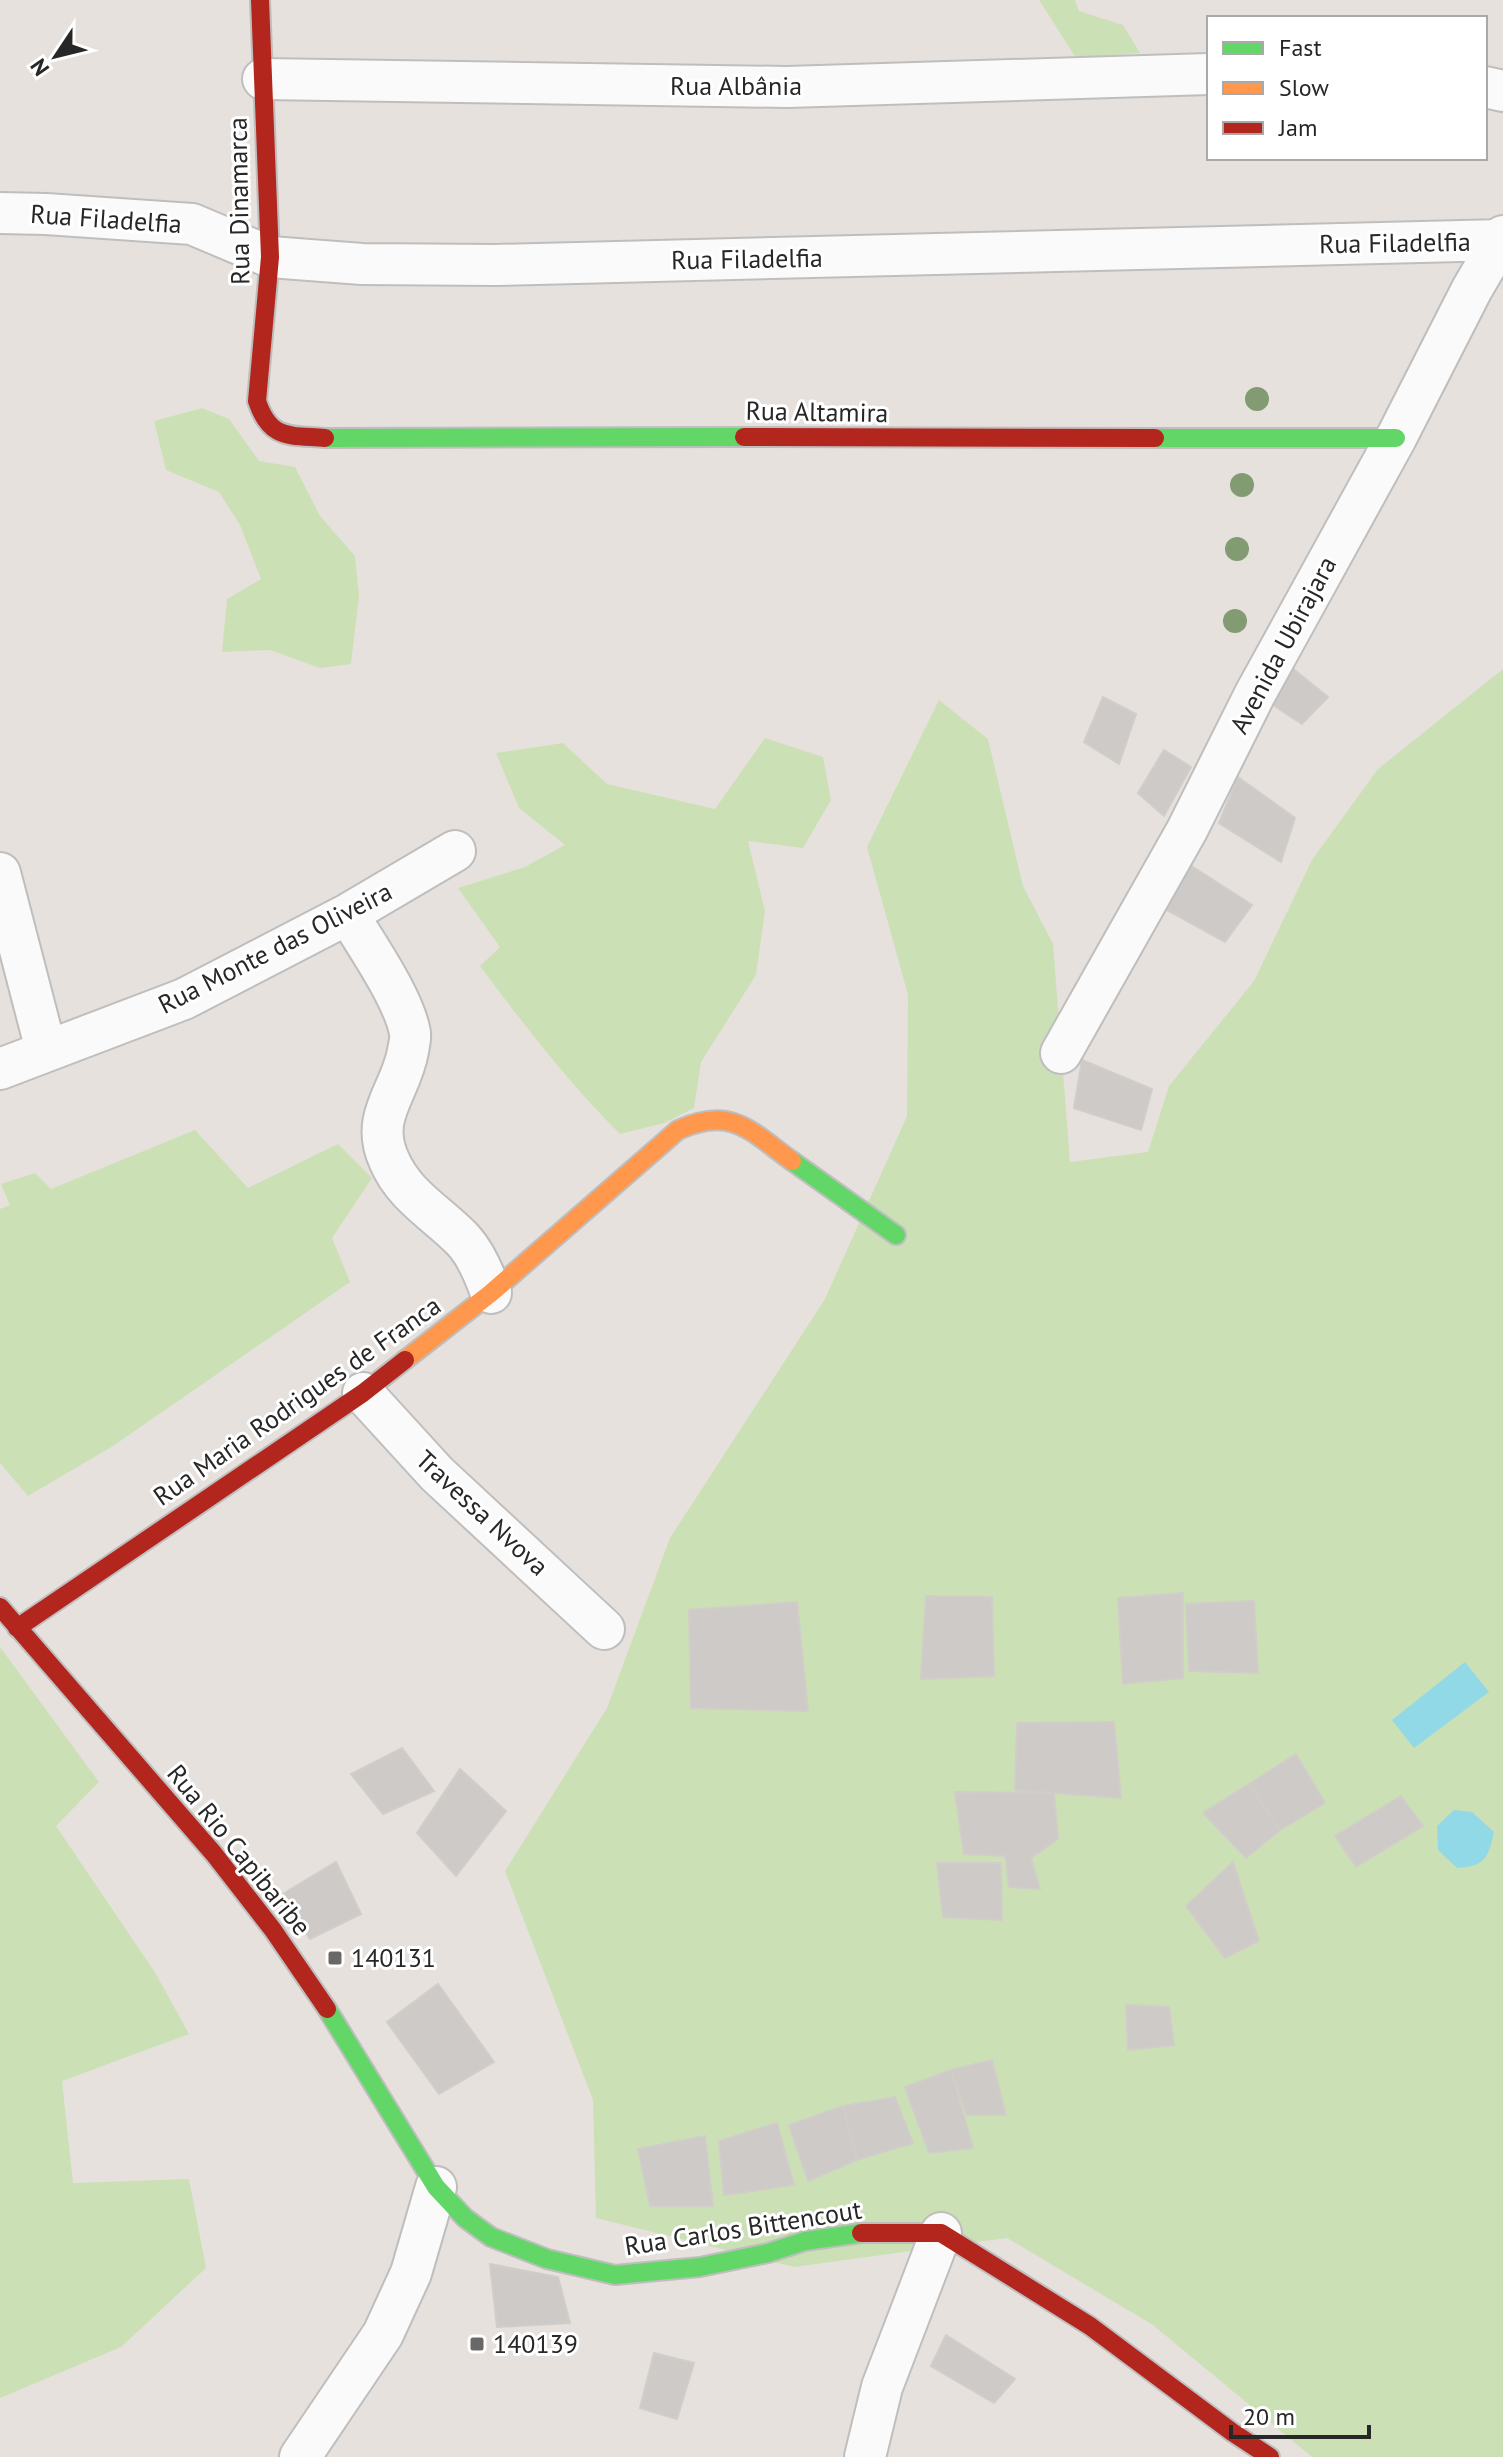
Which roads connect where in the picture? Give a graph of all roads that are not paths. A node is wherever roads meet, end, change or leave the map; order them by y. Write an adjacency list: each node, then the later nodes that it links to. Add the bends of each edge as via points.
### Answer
1 (260, 0): 3 (street, Rua Dinamarca)
2 (1207, 74): 3 (street, Rua Albânia, via 787,87)
3 (263, 79): 6 (street, Rua Dinamarca)
4 (0, 213): 6 (street, Rua Filadelfia, via 192,224)
5 (1502, 238): 6 (street, Rua Filadelfia, via 495,265); 8 (street, Avenida Ubirajara)
6 (270, 257): 7 (street, Rua Dinamarca)
7 (257, 401): 8 (street, Rua Altamira, via 271,429 336,439)
8 (1396, 438): 13 (street, Avenida Ubirajara)
9 (455, 851): 11 (street, Rua Monte das Oliveira)
10 (0, 873): 12 (street)
11 (348, 914): 12 (street, Rua Monte das Oliveira, via 184,999); 16 (street, via 402,1009 410,1034 405,1069 383,1114 388,1159 422,1206 464,1241)
12 (46, 1050): 14 (street, Rua Monte das Oliveira)
13 (1061, 1053)
14 (0, 1069)
15 (896, 1235): 16 (street, Rua Maria Rodrigues de Franca, via 745,1127 724,1117 701,1120 678,1130)
16 (491, 1293): 17 (street, Rua Maria Rodrigues de Franca)
17 (363, 1393): 19 (street, Rua Maria Rodrigues de Franca); 20 (street, Travessa Nvova, via 437,1474)
18 (0, 1607): 19 (street, Rua Rio Capibaribe)
19 (17, 1628): 21 (street, Rua Rio Capibaribe, via 214,1854 273,1930)
20 (604, 1629)
21 (436, 2187): 22 (street, Rua Carlos Bittencout, via 491,2237 547,2259 615,2275 700,2267 860,2233); 23 (street, via 411,2273 383,2334)
22 (941, 2233): 24 (street, via 882,2387); 25 (street, via 1090,2326)
23 (300, 2457)
24 (865, 2457)
25 (1270, 2457)

